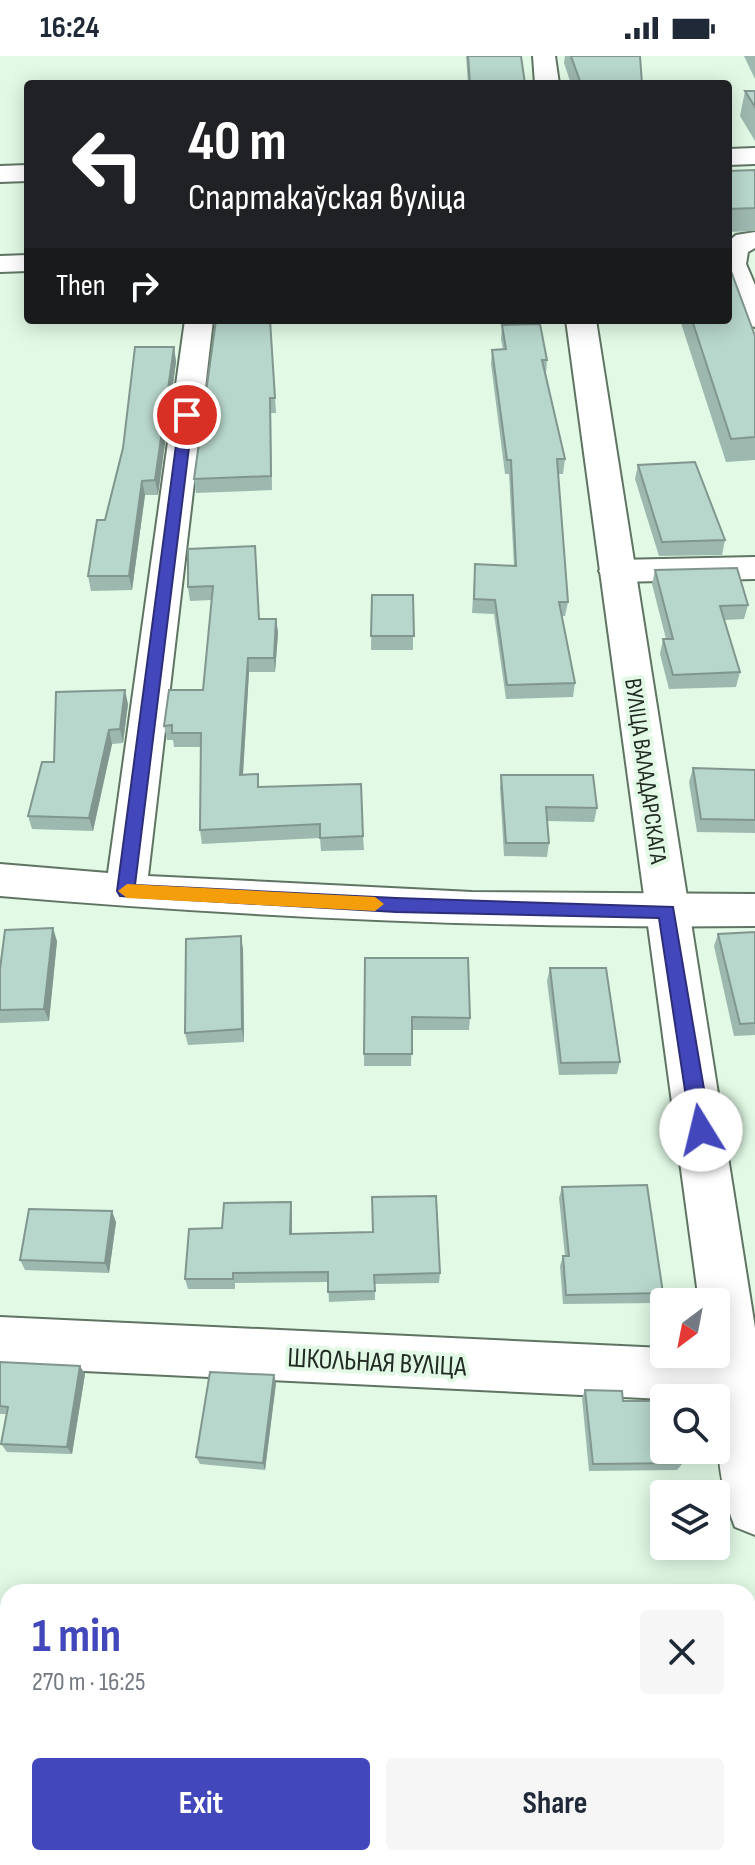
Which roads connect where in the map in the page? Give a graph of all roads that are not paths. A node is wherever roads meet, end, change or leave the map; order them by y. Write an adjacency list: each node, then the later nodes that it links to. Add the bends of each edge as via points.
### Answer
1 (544, 56): 2 (main road)
2 (547, 80)
3 (755, 156): 4 (main road)
4 (732, 157)
5 (24, 173): 6 (main road)
6 (0, 174)
7 (755, 240): 10 (street, via 735,250 733,264)
8 (24, 263): 9 (street)
9 (0, 264)
10 (755, 319)
11 (198, 324): 16 (street)
12 (582, 324): 14 (main road, ВУЛІЦА ВАЛАДАРСКАГА)
13 (755, 568): 14 (street)
14 (616, 571): 18 (main road, ВУЛІЦА ВАЛАДАРСКАГА)
15 (0, 880): 16 (street)
16 (126, 891): 18 (street)
17 (755, 910): 18 (street)
18 (667, 912): 20 (main road, ВУЛІЦА ВАЛАДАРСКАГА)
19 (0, 1342): 20 (street, ШКОЛЬНАЯ ВУЛІЦА)
20 (747, 1378): 21 (main road, ВУЛІЦА ВАЛАДАРСКАГА)
21 (755, 1507)

